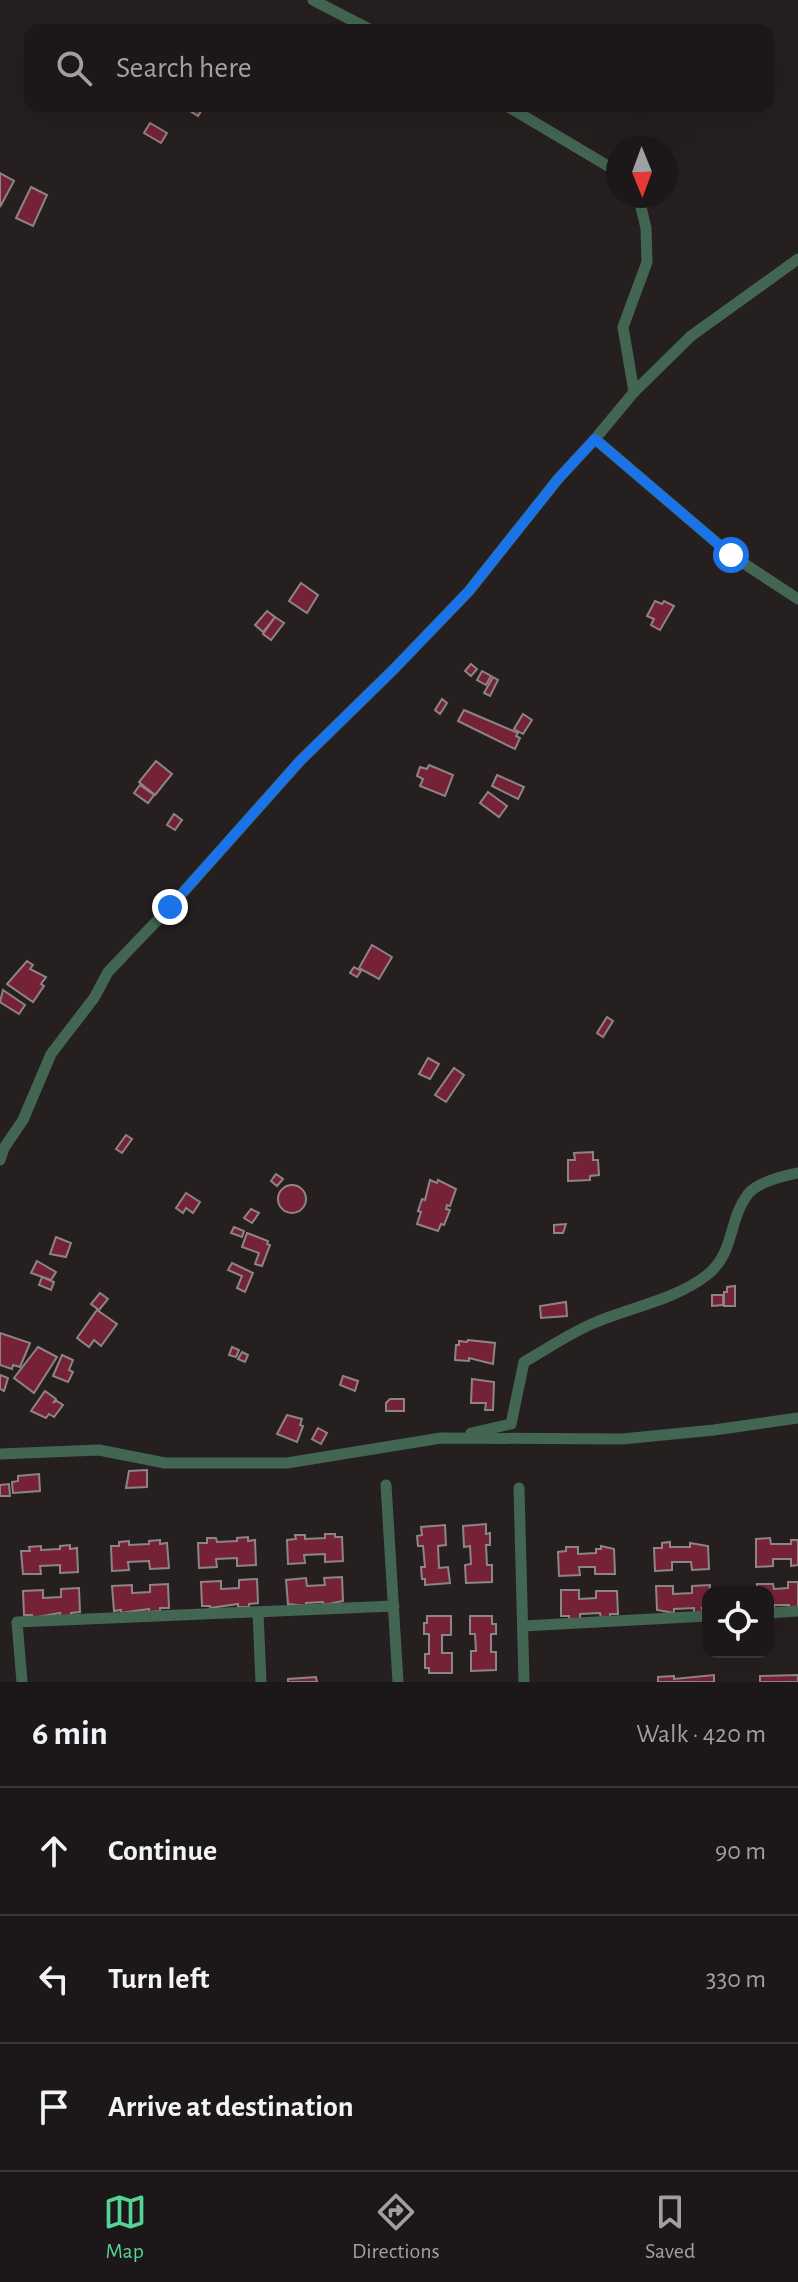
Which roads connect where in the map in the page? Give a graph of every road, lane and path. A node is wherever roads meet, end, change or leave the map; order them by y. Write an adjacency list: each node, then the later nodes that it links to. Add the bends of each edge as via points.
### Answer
1 (313, 0): 2 (street)
2 (359, 24)
3 (517, 112): 4 (street)
4 (606, 165)
5 (641, 208): 7 (street, via 647,262 623,327)
6 (798, 259): 7 (street, via 691,336)
7 (634, 392): 8 (street)
8 (595, 439): 9 (street, via 731,555); 10 (street, via 469,591 300,761 108,972 51,1054)
9 (798, 599)
10 (0, 1160)
11 (798, 1173): 13 (street, via 749,1193 721,1262 705,1277 592,1323 524,1362 511,1424)
12 (798, 1418): 13 (street, via 622,1439)
13 (441, 1438): 14 (street, via 287,1463 165,1463 99,1450)
14 (0, 1454)
15 (386, 1485): 17 (street)
16 (519, 1488): 22 (street)
17 (394, 1606): 19 (street); 25 (street)
18 (798, 1611): 20 (street)
19 (258, 1612): 23 (street, via 17,1622); 24 (street)
20 (774, 1613)
21 (702, 1616): 22 (street)
22 (523, 1626): 26 (street)
23 (22, 1682)
24 (261, 1682)
25 (398, 1682)
26 (524, 1682)

